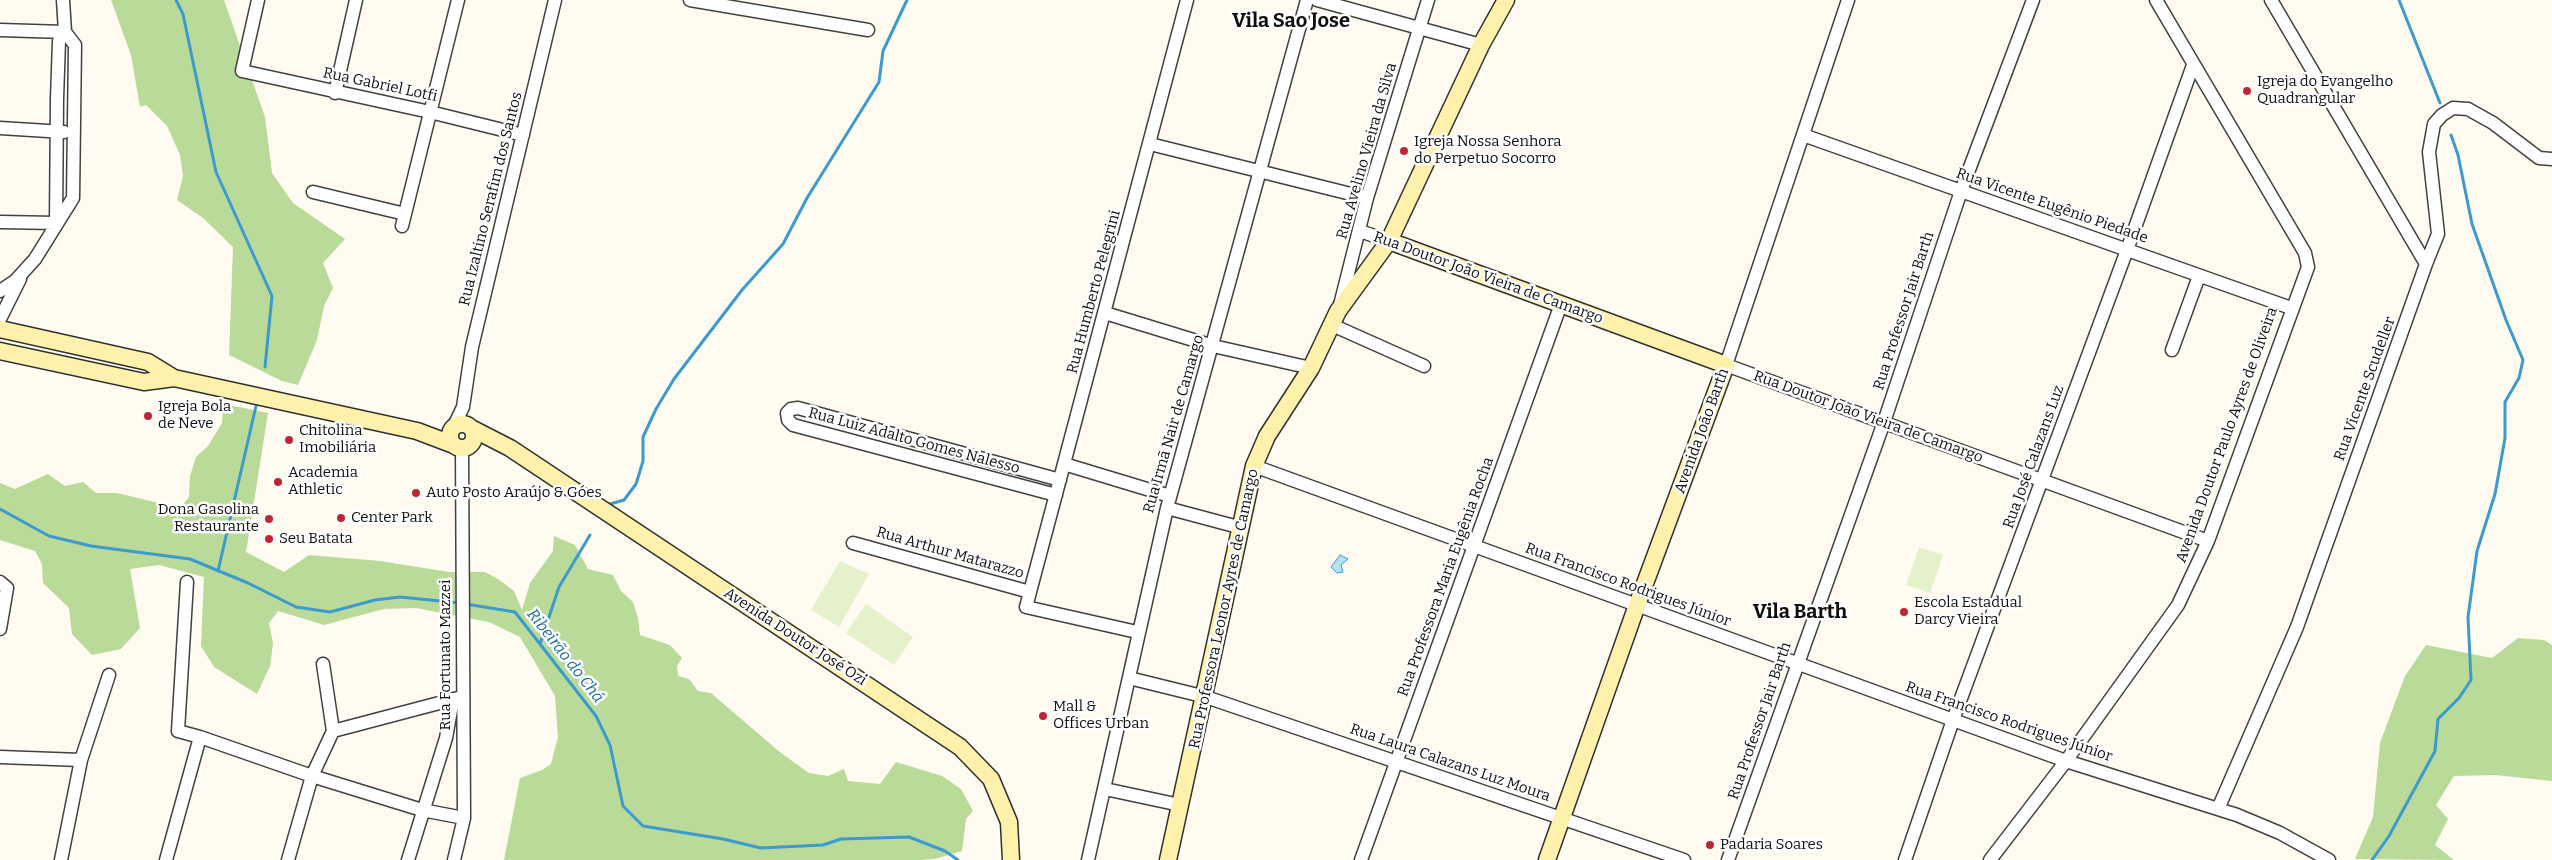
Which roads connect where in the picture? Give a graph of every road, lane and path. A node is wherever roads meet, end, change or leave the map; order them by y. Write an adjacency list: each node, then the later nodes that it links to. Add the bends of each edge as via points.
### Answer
1 (63, 0): 19 (street)
2 (258, 0): 22 (street, Rua Gabriel Lotfi, via 242,71)
3 (356, 0): 22 (street)
4 (458, 0): 23 (street)
5 (555, 0): 27 (street, Rua Izaltino Serafim dos Santos)
6 (690, 0): 18 (street)
7 (1187, 0): 29 (street, Rua Humberto Pelegrini)
8 (1308, 0): 31 (street, Rua Irmã Nair de Camargo)
9 (1317, 0): 16 (street)
10 (1428, 0): 16 (street, Rua Avelino Vieira da Silva)
11 (1506, 0): 20 (main road, Rua Professora Leonor Ayres de Camargo)
12 (1848, 0): 28 (street, Avenida João Barth)
13 (2033, 0): 32 (street, Rua Professor Jair Barth)
14 (2156, 0): 21 (street, Avenida Doutor Paulo Ayres de Oliveira)
15 (2271, 0): 40 (street)
16 (1420, 29): 20 (street); 34 (street, Rua Avelino Vieira da Silva)
17 (0, 30): 19 (street)
18 (868, 30)
19 (65, 32): 25 (street, via 59,41); 26 (street, via 75,45)
20 (1482, 45): 38 (main road, Rua Professora Leonor Ayres de Camargo)
21 (2193, 65): 39 (street, Rua José Calazans Luz); 45 (street, Avenida Doutor Paulo Ayres de Oliveira, via 2305,253 2308,267)
22 (335, 93): 23 (street, Rua Gabriel Lotfi)
23 (430, 112): 27 (street, Rua Gabriel Lotfi); 33 (street, via 404,220)
24 (0, 128): 25 (street)
25 (56, 132): 26 (street); 36 (street)
26 (74, 133): 36 (street, via 73,198)
27 (523, 135): 59 (street, Rua Izaltino Serafim dos Santos, via 472,347)
28 (1802, 135): 32 (street, Rua Vicente Eugênio Piedade); 53 (street, Avenida João Barth)
29 (1150, 144): 31 (street); 46 (street, Rua Humberto Pelegrini)
30 (2552, 158): 40 (street, Rua Vicente Scudeller, via 2539,158 2493,123 2468,109 2453,108 2442,115 2434,124 2430,152 2438,234)
31 (1262, 172): 34 (street); 50 (street, Rua Irmã Nair de Camargo)
32 (1961, 191): 39 (street, Rua Vicente Eugênio Piedade); 57 (street, Rua Professor Jair Barth)
33 (313, 192)
34 (1368, 198): 37 (street, Rua Avelino Vieira da Silva)
35 (0, 222): 36 (street)
36 (56, 223): 41 (street, via 35,259)
37 (1360, 231): 38 (street, Rua Doutor João Vieira de Camargo); 47 (street, Rua Avelino Vieira da Silva)
38 (1389, 241): 44 (main road, Rua Doutor João Vieira de Camargo); 47 (main road, Rua Professora Leonor Ayres de Camargo)
39 (2127, 250): 42 (street, Rua Vicente Eugênio Piedade); 66 (street, Rua José Calazans Luz)
40 (2426, 264): 95 (street, Rua Vicente Scudeller, via 2297,627)
41 (23, 272): 43 (street); 48 (street)
42 (2199, 276): 45 (street, Rua Vicente Eugênio Piedade); 51 (street)
43 (0, 292)
44 (1561, 304): 53 (main road, Rua Doutor João Vieira de Camargo); 72 (street, Rua Professora Maria Eugênia Rocha)
45 (2291, 308): 70 (street, Avenida Doutor Paulo Ayres de Oliveira)
46 (1105, 313): 50 (street); 62 (street, Rua Humberto Pelegrini)
47 (1335, 318): 54 (street); 55 (main road, Rua Professora Leonor Ayres de Camargo)
48 (0, 320)
49 (0, 329): 56 (main road, via 148,362)
50 (1213, 346): 55 (street); 68 (street, Rua Irmã Nair de Camargo)
51 (2172, 350)
52 (0, 351): 56 (main road, via 144,382)
53 (1726, 365): 57 (street, Rua Doutor João Vieira de Camargo); 76 (main road, Avenida João Barth)
54 (1424, 366)
55 (1311, 368): 63 (main road, Rua Professora Leonor Ayres de Camargo, via 1267,436)
56 (174, 378): 59 (main road, via 417,432)
57 (1884, 422): 66 (street, Rua Doutor João Vieira de Camargo); 79 (street, Rua Professor Jair Barth)
58 (878, 430): 60 (street); 60 (street, Rua Luiz Adalto Gomes Nalesso, via 798,408 787,413 793,425); 61 (street, Rua Luiz Adalto Gomes Nalesso)
59 (462, 436): 84 (street, Rua Fortunato Mazzei, via 462,620); 104 (main road, Avenida Doutor José Ozi, via 522,457 960,747 991,779 1009,822)
60 (875, 446): 64 (street, Rua Luiz Adalto Gomes Nalesso)
61 (966, 454): 64 (street); 65 (street, Rua Luiz Adalto Gomes Nalesso)
62 (1064, 464): 65 (street, Rua Humberto Pelegrini); 68 (street)
63 (1254, 466): 69 (main road, Rua Professora Leonor Ayres de Camargo); 72 (street, Rua Francisco Rodrigues Júnior)
64 (962, 470): 67 (street, Rua Luiz Adalto Gomes Nalesso)
65 (1060, 480): 67 (street, Rua Humberto Pelegrini)
66 (2043, 480): 70 (street, Rua Doutor João Vieira de Camargo); 85 (street, Rua José Calazans Luz)
67 (1056, 495): 75 (street, Rua Humberto Pelegrini)
68 (1168, 502): 69 (street); 78 (street, Rua Irmã Nair de Camargo)
69 (1242, 528): 83 (main road, Rua Professora Leonor Ayres de Camargo)
70 (2208, 540): 90 (street, Avenida Doutor Paulo Ayres de Oliveira, via 2178,605)
71 (853, 543): 75 (street, Rua Arthur Matarazzo)
72 (1474, 546): 76 (street, Rua Francisco Rodrigues Júnior); 91 (street, Rua Professora Maria Eugênia Rocha)
73 (0, 582): 77 (street, via 7,588)
74 (187, 582): 87 (street, via 178,731)
75 (1030, 592): 78 (street, Rua Arthur Matarazzo, via 1026,607)
76 (1637, 605): 79 (street, Rua Francisco Rodrigues Júnior); 98 (main road, Avenida João Barth)
77 (0, 629)
78 (1138, 632): 82 (street, Rua Irmã Nair de Camargo)
79 (1797, 663): 85 (street, Rua Francisco Rodrigues Júnior); 110 (street, Rua Professor Jair Barth)
80 (323, 664): 86 (street)
81 (109, 675): 89 (street)
82 (1129, 678): 83 (street); 93 (street, Rua Irmã Nair de Camargo)
83 (1206, 697): 91 (street, Rua Laura Calazans Luz Moura); 94 (main road, Rua Professora Leonor Ayres de Camargo)
84 (458, 698): 86 (street); 96 (street); 97 (street, Rua Fortunato Mazzei)
85 (1953, 720): 90 (street, Rua Francisco Rodrigues Júnior); 111 (street, Rua José Calazans Luz)
86 (334, 731): 92 (street)
87 (200, 738): 92 (street); 100 (street)
88 (0, 757): 89 (street)
89 (81, 760): 99 (street)
90 (2066, 761): 95 (street, Rua Francisco Rodrigues Júnior); 112 (street, Avenida Doutor Paulo Ayres de Oliveira)
91 (1396, 762): 98 (street, Rua Laura Calazans Luz Moura); 107 (street, Rua Professora Maria Eugênia Rocha)
92 (312, 776): 96 (street); 101 (street)
93 (1105, 788): 94 (street); 105 (street, Rua Irmã Nair de Camargo)
94 (1180, 805): 106 (main road, Rua Professora Leonor Ayres de Camargo)
95 (2218, 809): 113 (street, Rua Francisco Rodrigues Júnior, via 2280,833)
96 (422, 810): 97 (street); 102 (street)
97 (464, 818): 103 (street, Rua Fortunato Mazzei)
98 (1563, 819): 108 (main road, Avenida João Barth); 109 (street, Rua Laura Calazans Luz Moura)
99 (61, 860)
100 (166, 860)
101 (288, 860)
102 (408, 860)
103 (454, 860)
104 (1011, 860)
105 (1088, 860)
106 (1168, 860)
107 (1361, 860)
108 (1547, 860)
109 (1684, 860)
110 (1728, 860)
111 (1905, 860)
112 (1990, 860)
113 (2329, 860)

